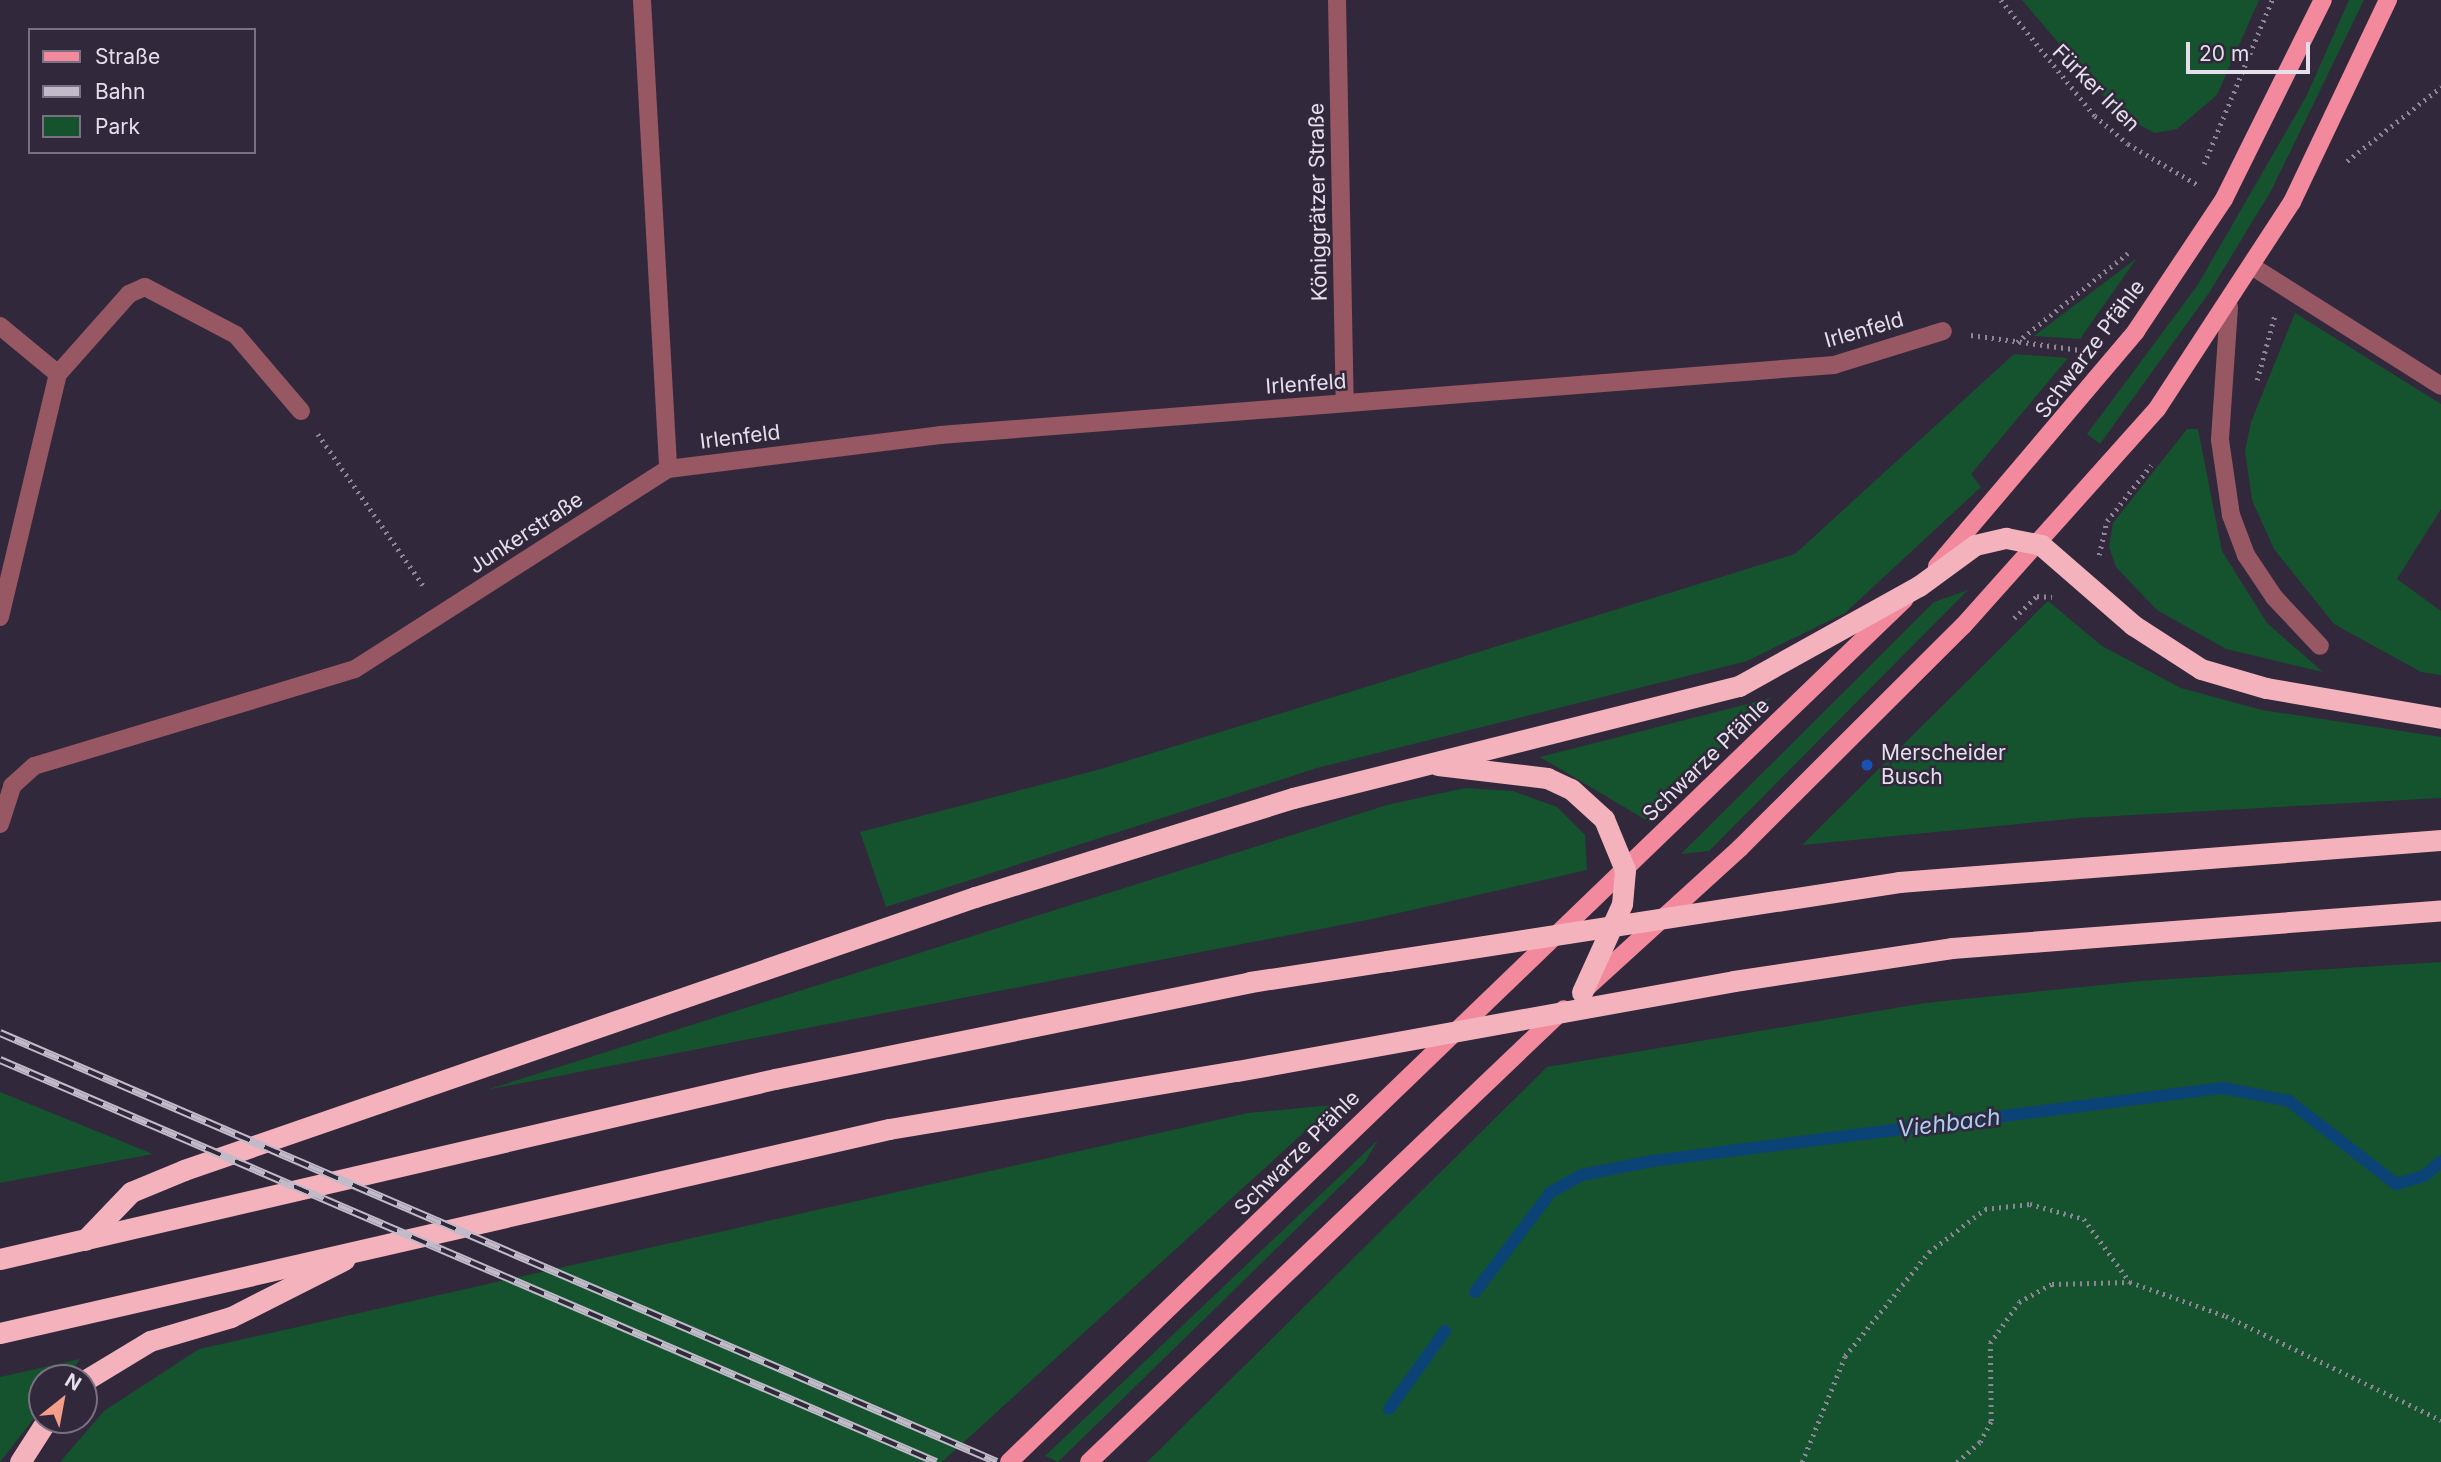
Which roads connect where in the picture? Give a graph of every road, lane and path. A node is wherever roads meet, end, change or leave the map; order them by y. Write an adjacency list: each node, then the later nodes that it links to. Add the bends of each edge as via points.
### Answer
1 (642, 0): 22 (street)
2 (1337, 0): 20 (street, Königgrätzer Straße)
3 (2001, 0): 9 (path, Fürker Irlen, via 2095,116 2128,144)
4 (2272, 0): 9 (path)
5 (2323, 0): 10 (main road, Schwarze Pfähle)
6 (2388, 0): 12 (main road, via 2338,114)
7 (2441, 87): 8 (path)
8 (2343, 163)
9 (2196, 184): 10 (path, Fürker Irlen)
10 (2224, 198): 24 (main road, Schwarze Pfähle, via 2122,351)
11 (2128, 253): 16 (path)
12 (2253, 267): 13 (main road); 19 (street)
13 (2229, 307): 23 (main road, via 2157,409); 27 (street, via 2220,440 2231,515 2246,555 2274,597)
14 (0, 326): 18 (street)
15 (1943, 331): 16 (path); 20 (street, Irlenfeld, via 1833,365)
16 (2017, 342): 17 (path)
17 (2089, 352)
18 (58, 374): 21 (street, via 111,311 145,287 236,335); 26 (street)
19 (2441, 386)
20 (1345, 404): 22 (street, Irlenfeld, via 940,435)
21 (302, 411): 25 (path)
22 (668, 469): 25 (street, Junkerstraße)
23 (2041, 545): 24 (highway, via 2006,538 1975,545); 28 (highway, via 2133,625 2201,669 2266,688); 35 (main road, via 1740,848)
24 (1919, 586): 29 (highway, via 1739,686); 33 (main road, Schwarze Pfähle)
25 (443, 613): 30 (street, Junkerstraße, via 355,669 34,766)
26 (0, 617)
27 (2320, 646)
28 (2441, 718)
29 (1418, 764): 33 (highway, via 1547,778 1571,789 1604,820); 36 (highway, via 988,893 184,1170 131,1192)
30 (6, 779): 31 (street, Junkerstraße)
31 (0, 824)
32 (2441, 840): 36 (highway, bridge, via 1899,882 1237,984 800,1074)
33 (1625, 870): 35 (highway, via 1611,941); 45 (main road, Schwarze Pfähle)
34 (2441, 910): 37 (highway, bridge, via 1978,946 1734,981 889,1129)
35 (1582, 992): 46 (main road)
36 (85, 1240): 38 (highway)
37 (360, 1250): 40 (highway); 41 (highway, via 298,1289 131,1350)
38 (0, 1259)
39 (2130, 1282): 42 (path, via 2226,1316 2279,1346); 47 (path, via 2084,1219 2030,1204 1986,1209 1929,1252 1845,1356); 48 (path, via 2052,1283 2019,1303 1990,1343 1990,1421 1980,1442)
40 (0, 1333)
41 (98, 1372)
42 (2441, 1420)
43 (38, 1434): 44 (highway)
44 (20, 1462)
45 (1009, 1462)
46 (1089, 1462)
47 (1802, 1462)
48 (1957, 1462)

